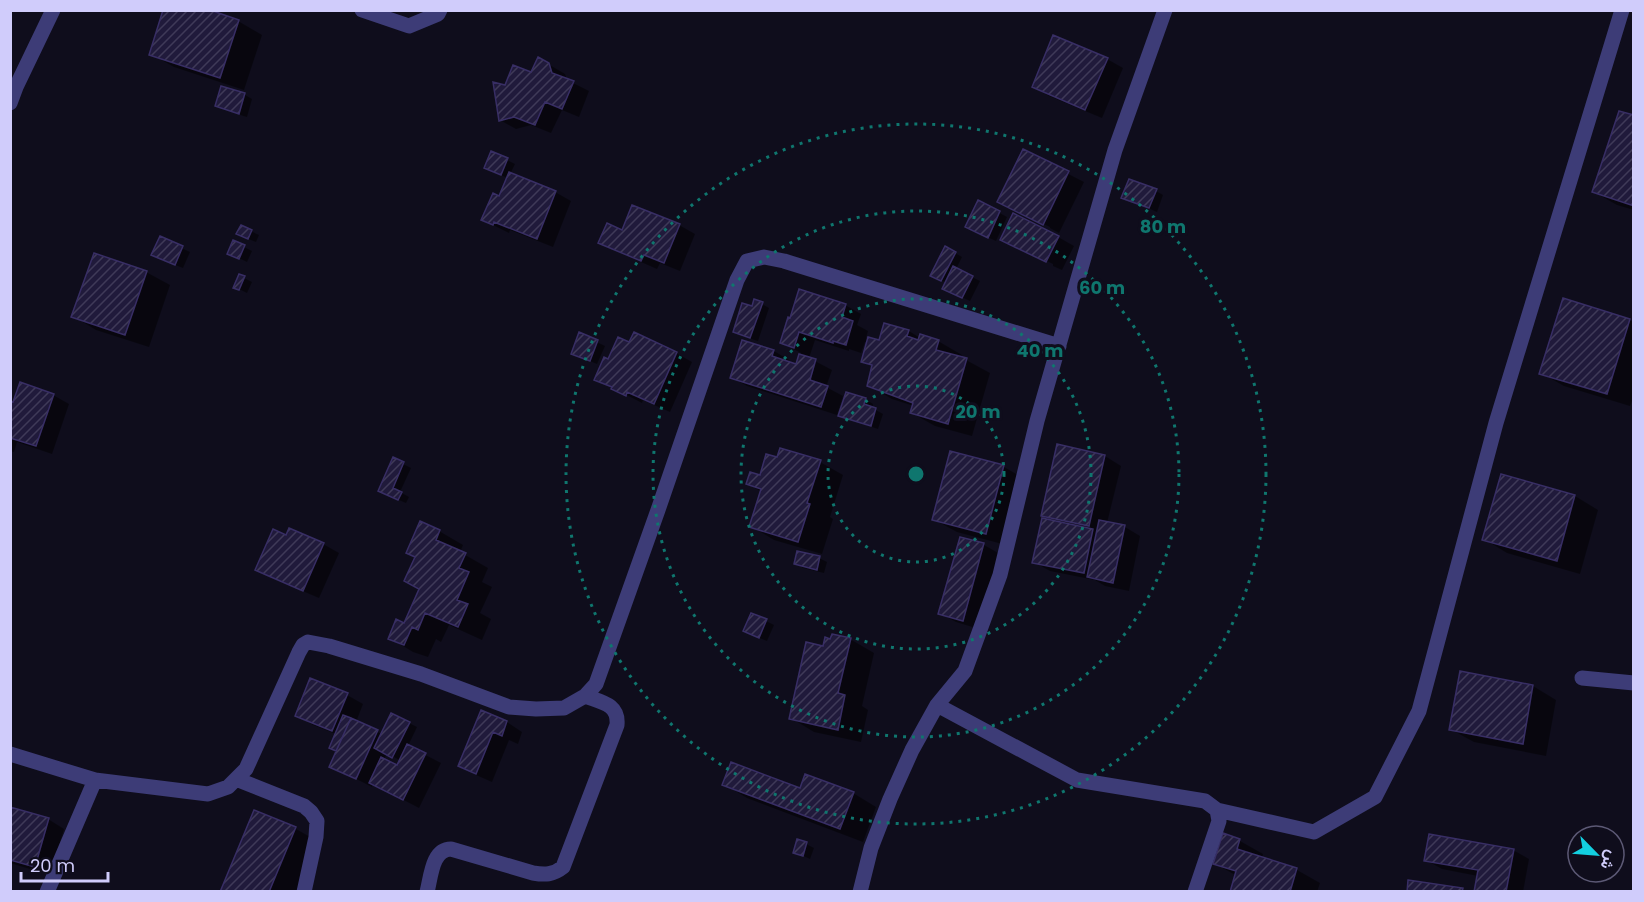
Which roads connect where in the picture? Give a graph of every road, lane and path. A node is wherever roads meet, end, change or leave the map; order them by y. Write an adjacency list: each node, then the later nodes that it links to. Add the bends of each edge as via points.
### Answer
1 (53, 10): 6 (street)
2 (362, 10): 3 (street, via 409,26)
3 (440, 10)
4 (1165, 10): 8 (street, via 1115,150)
5 (1622, 10): 16 (street, via 1496,423 1415,719 1375,797 1314,832)
6 (13, 87): 7 (street)
7 (10, 103)
8 (1059, 346): 11 (street, via 784,261 764,257 747,261 737,280 596,684); 12 (street, via 1000,575 965,670)
9 (1582, 678): 10 (street)
10 (1634, 683)
11 (585, 696): 14 (street, via 564,708 508,707 421,674 308,642 299,652 246,769); 19 (street, via 609,705 618,716 617,725 563,867 546,875 445,849 434,863)
12 (937, 705): 16 (street, via 1077,780 1205,801); 20 (street, via 890,799)
13 (10, 754): 15 (street)
14 (236, 779): 15 (street, via 228,787 208,794); 18 (street, via 304,806 317,821)
15 (95, 780): 17 (street)
16 (1217, 810): 21 (street, via 1218,821)
17 (47, 891)
18 (304, 891)
19 (427, 891)
20 (860, 891)
21 (1195, 891)

